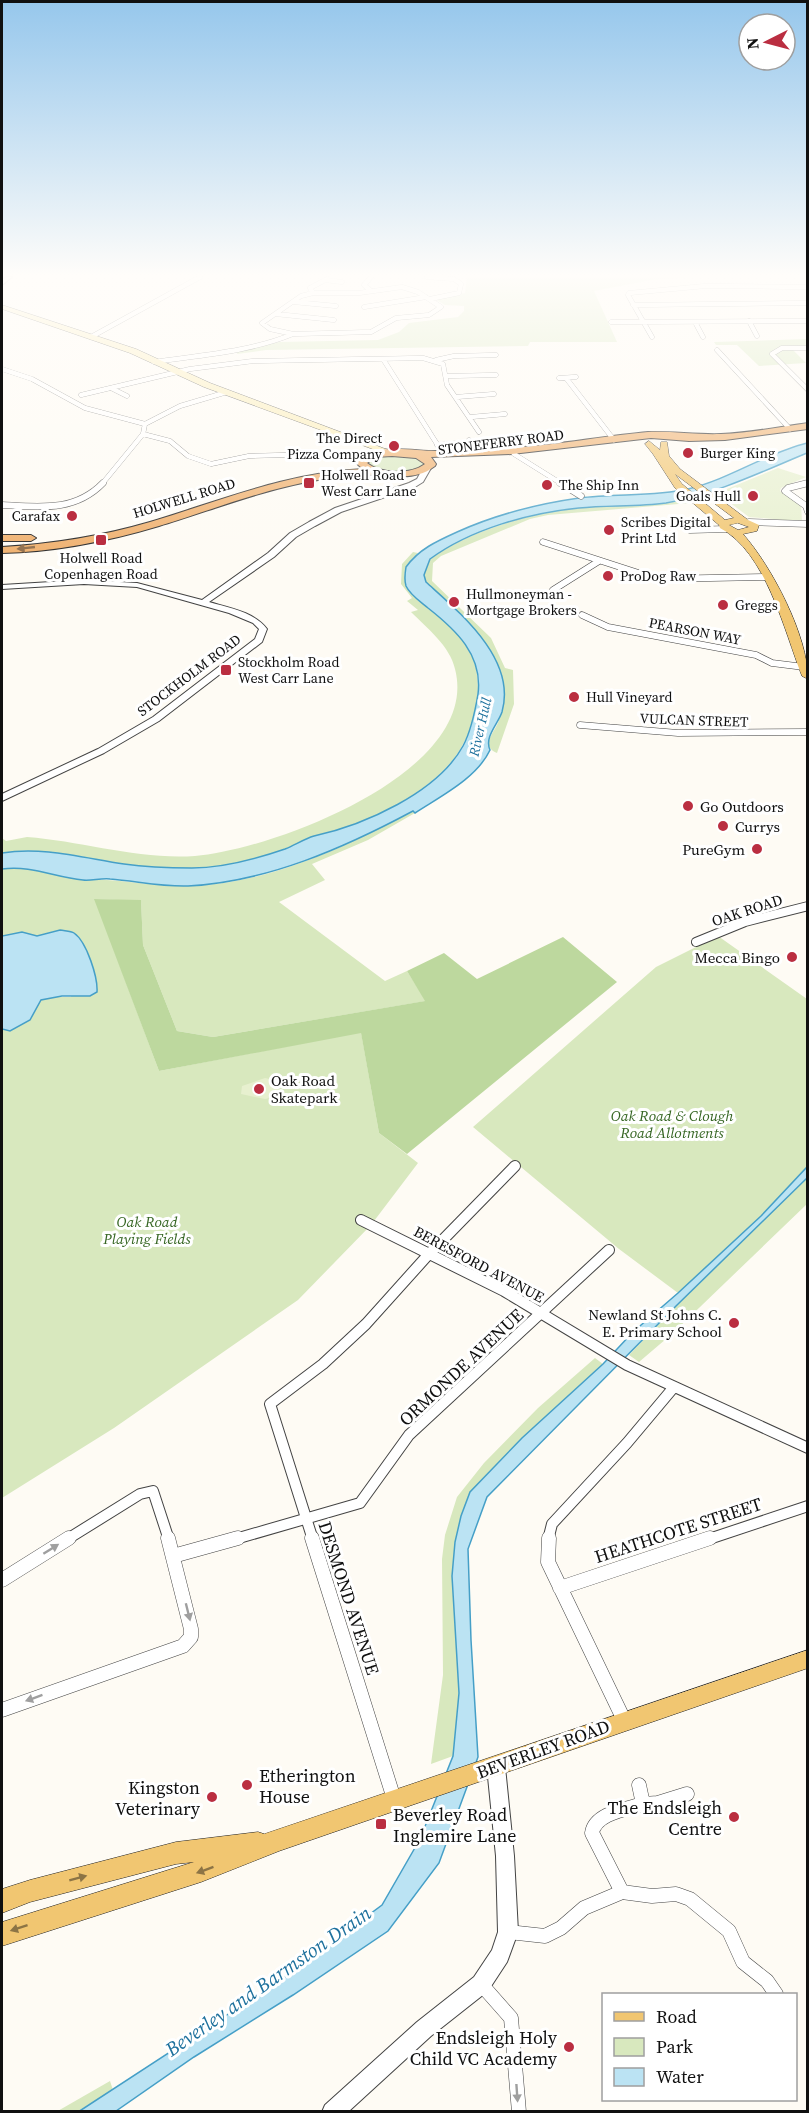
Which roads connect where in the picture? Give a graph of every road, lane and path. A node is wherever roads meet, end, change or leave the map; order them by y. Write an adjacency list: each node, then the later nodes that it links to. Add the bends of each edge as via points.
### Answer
1 (27, 376): 21 (street, via 76,404)
2 (163, 376): 12 (street)
3 (187, 376): 14 (main road)
4 (393, 376): 31 (street)
5 (447, 376): 6 (street); 18 (street, via 447,385)
6 (466, 376)
7 (741, 376): 23 (street)
8 (793, 376): 13 (street)
9 (576, 377): 11 (street)
10 (559, 378): 11 (street)
11 (566, 378): 27 (street)
12 (111, 388): 16 (street); 17 (street)
13 (807, 390)
14 (227, 392): 21 (street, via 161,414); 28 (main road)
15 (496, 393): 18 (street)
16 (81, 395)
17 (127, 396)
18 (456, 397): 20 (street)
19 (508, 413): 20 (street)
20 (471, 417): 24 (street)
21 (145, 424): 25 (street)
22 (807, 428): 23 (highway); 30 (highway, via 763,437)
23 (790, 429): 30 (highway)
24 (479, 432)
25 (143, 434): 34 (street, via 170,441 197,463); 43 (street, via 85,498 42,507)
26 (469, 440): 31 (street)
27 (614, 440): 29 (highway, STONEFERRY ROAD); 35 (highway, STONEFERRY ROAD)
28 (363, 441): 32 (main road); 36 (main road, via 372,450)
29 (646, 441): 30 (highway); 33 (highway, STONEFERRY ROAD); 47 (main road, via 678,486)
30 (664, 442): 46 (main road, via 668,461)
31 (437, 445): 35 (street); 37 (street)
32 (392, 453): 36 (highway, HOLWELL ROAD); 37 (highway, HOLWELL ROAD)
33 (514, 454): 37 (highway, STONEFERRY ROAD); 42 (street)
34 (291, 455)
35 (444, 455): 37 (highway, STONEFERRY ROAD)
36 (365, 459): 38 (highway, via 363,467); 50 (highway, HOLWELL ROAD, via 114,527 55,536)
37 (425, 461): 39 (highway, HOLWELL ROAD, via 413,473); 41 (street, via 420,480)
38 (375, 472): 39 (highway, HOLWELL ROAD); 52 (highway, HOLWELL ROAD, one-way to 52, via 347,472 277,486 140,528 97,537)
39 (394, 473): 41 (street, via 406,480)
40 (807, 483): 44 (street, via 785,491 806,506)
41 (400, 489): 57 (street, via 338,510 312,524)
42 (581, 496)
43 (2, 504)
44 (807, 512)
45 (807, 524): 46 (street)
46 (750, 525): 47 (main road, via 732,520); 49 (main road); 54 (main road)
47 (724, 526): 48 (street); 49 (main road)
48 (690, 530)
49 (738, 533): 54 (main road, via 750,545)
50 (2, 538)
51 (543, 542): 53 (street)
52 (2, 550)
53 (599, 561): 54 (street, via 657,579); 56 (street)
54 (768, 577): 59 (main road)
55 (2, 587): 57 (street, via 84,582 129,584)
56 (553, 590)
57 (203, 603): 62 (street, STOCKHOLM ROAD, via 256,621 263,629 259,640 156,719 101,751)
58 (582, 615): 59 (street, PEARSON WAY, via 608,627 756,655)
59 (806, 671)
60 (580, 725): 61 (street, VULCAN STREET, via 678,733)
61 (807, 732)
62 (2, 798)
63 (807, 906): 64 (street, OAK ROAD, via 745,922)
64 (696, 942)
65 (515, 1166): 68 (street)
66 (361, 1220): 68 (street, BERESFORD AVENUE)
67 (609, 1250): 69 (street, ORMONDE AVENUE)
68 (428, 1255): 69 (street, BERESFORD AVENUE); 73 (street, DESMOND AVENUE, via 366,1324 323,1364 270,1404)
69 (542, 1314): 70 (street, BERESFORD AVENUE, via 627,1365); 73 (street, ORMONDE AVENUE, via 409,1435 360,1503)
70 (674, 1387): 71 (street, BERESFORD AVENUE); 76 (street, via 552,1524 548,1562)
71 (807, 1448)
72 (807, 1506): 76 (street, HEATHCOTE STREET)
73 (305, 1520): 74 (street, ORMONDE AVENUE); 83 (street, DESMOND AVENUE)
74 (173, 1556): 75 (street, one-way to 74, via 140,1494 153,1491); 78 (street, one-way to 78, via 191,1629 191,1637 183,1646)
75 (2, 1580)
76 (560, 1588): 79 (street)
77 (807, 1659): 79 (main road, BEVERLEY ROAD)
78 (2, 1710)
79 (624, 1720): 80 (main road, BEVERLEY ROAD)
80 (488, 1770): 83 (main road, BEVERLEY ROAD); 88 (street, via 505,1856)
81 (639, 1785): 84 (street)
82 (687, 1794): 84 (street)
83 (395, 1802): 85 (main road, BEVERLEY ROAD)
84 (643, 1804): 86 (street, via 601,1818 593,1826 592,1833)
85 (278, 1840): 87 (main road, BEVERLEY ROAD, one-way to 85, via 176,1853); 89 (main road, BEVERLEY ROAD, one-way to 89, via 201,1871)
86 (622, 1892): 88 (street, via 584,1908 545,1936); 91 (street, via 676,1894 695,1902 729,1931 743,1962 767,1981)
87 (2, 1901)
88 (508, 1932): 90 (street, via 500,1955)
89 (2, 1934)
90 (480, 1983): 92 (street); 93 (street, one-way to 93, via 512,2018)
91 (775, 1993)
92 (332, 2112)
93 (519, 2112)

